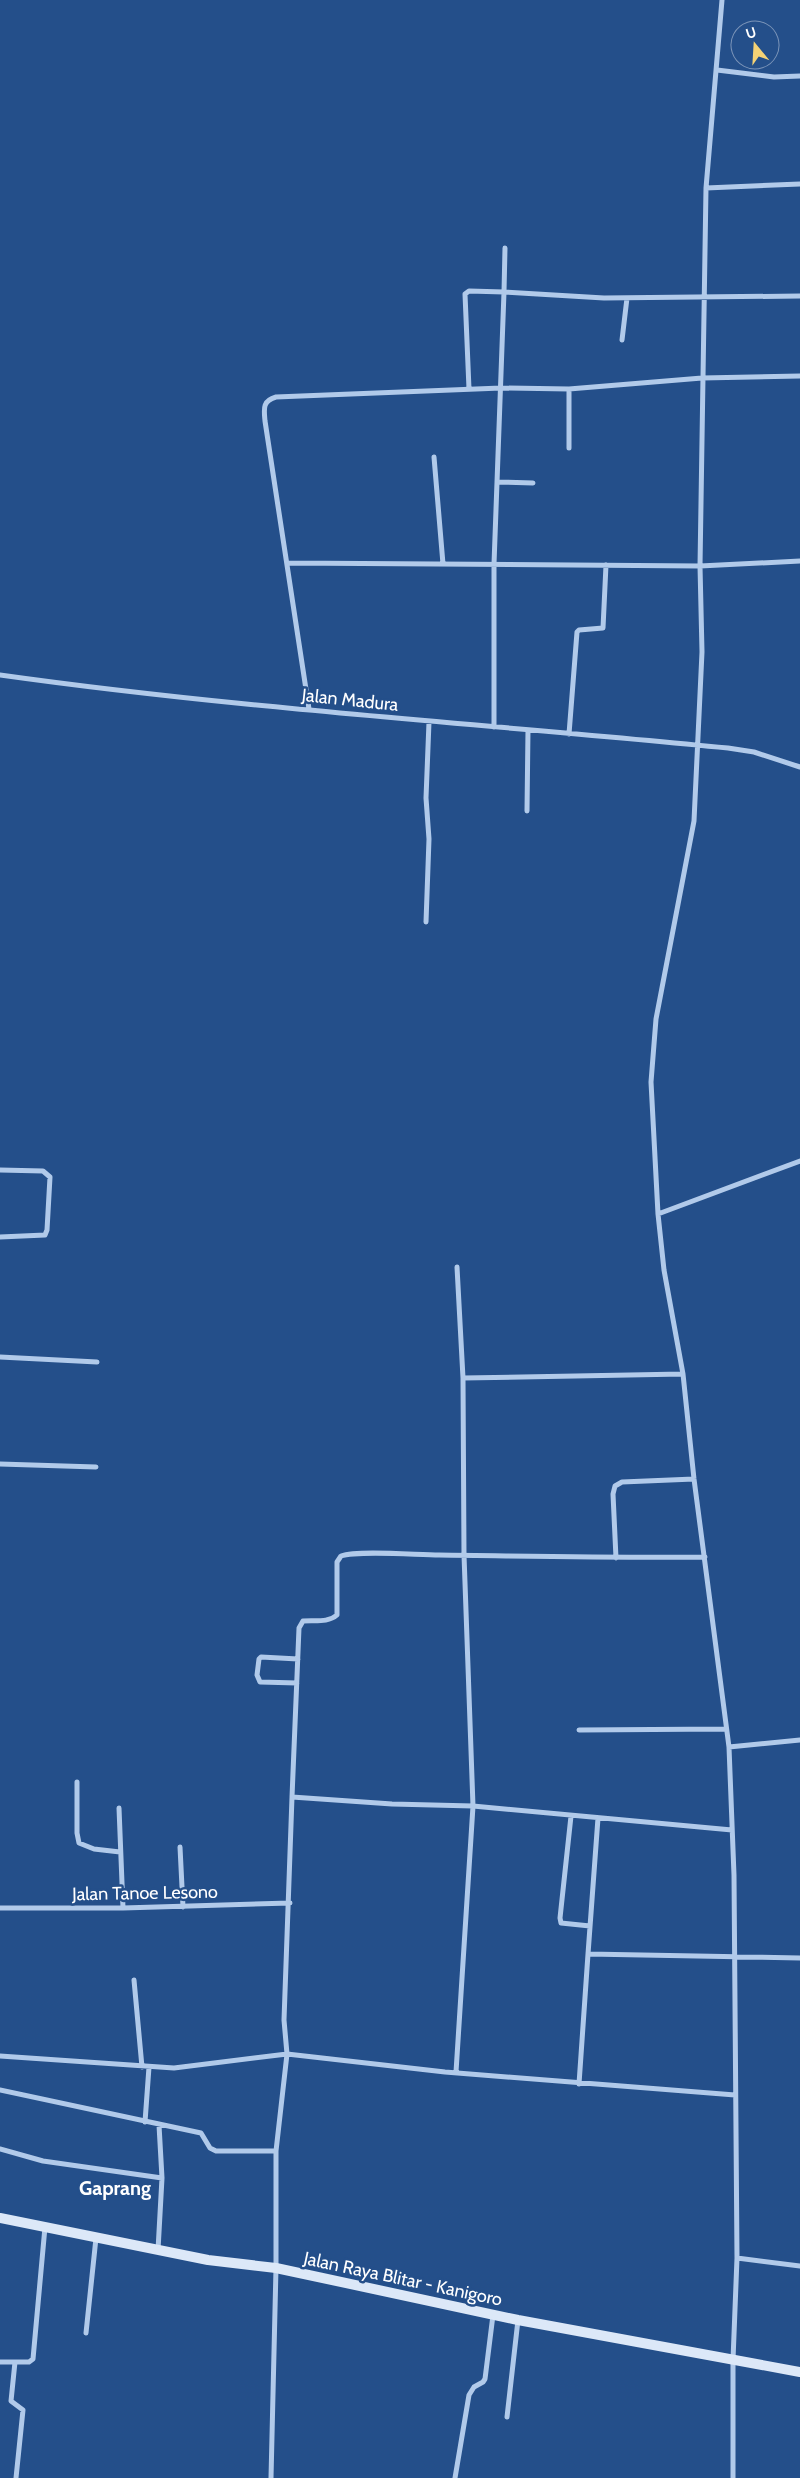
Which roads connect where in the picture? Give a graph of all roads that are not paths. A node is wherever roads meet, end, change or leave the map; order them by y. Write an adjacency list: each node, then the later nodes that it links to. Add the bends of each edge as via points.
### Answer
1 (722, 0): 2 (street)
2 (717, 70): 3 (street, via 774,77); 5 (street)
3 (800, 76)
4 (800, 184): 5 (street)
5 (706, 188): 8 (street)
6 (505, 248): 7 (street)
7 (504, 292): 10 (street); 14 (street); 16 (street, via 469,291 465,294)
8 (703, 296): 9 (street); 10 (street); 13 (street)
9 (800, 296)
10 (627, 298): 11 (street)
11 (622, 340)
12 (800, 376): 13 (street)
13 (702, 378): 15 (street); 26 (street)
14 (500, 388): 15 (street); 16 (street); 19 (street)
15 (569, 388): 17 (street)
16 (469, 389): 22 (street, via 276,397 266,401 265,421)
17 (569, 448)
18 (434, 457): 23 (street)
19 (497, 482): 20 (street); 24 (street)
20 (533, 483)
21 (800, 561): 26 (street)
22 (288, 563): 23 (street); 28 (street)
23 (443, 564): 24 (street)
24 (494, 564): 25 (street); 30 (street)
25 (606, 565): 26 (street); 32 (street, via 603,628 577,632)
26 (700, 566): 33 (street)
27 (0, 675): 28 (street, Jalan Madura)
28 (309, 709): 29 (street, Jalan Madura)
29 (429, 722): 30 (street, Jalan Madura); 36 (street)
30 (494, 728): 31 (street, Jalan Madura)
31 (528, 730): 32 (street, Jalan Madura); 35 (street)
32 (569, 734): 33 (street, Jalan Madura)
33 (699, 745): 34 (street, Jalan Madura, via 754,752); 39 (street, via 694,821 656,1019 651,1082)
34 (800, 767)
35 (528, 812)
36 (426, 922)
37 (800, 1161): 39 (street)
38 (0, 1170): 40 (street, via 43,1171 50,1177 45,1235)
39 (658, 1214): 44 (street, via 664,1270)
40 (0, 1237)
41 (457, 1267): 45 (street)
42 (0, 1357): 43 (street)
43 (97, 1362)
44 (683, 1374): 45 (street); 48 (street)
45 (463, 1378): 49 (street)
46 (0, 1464): 47 (street)
47 (96, 1467)
48 (694, 1478): 50 (street); 51 (street, via 622,1482 615,1486)
49 (464, 1555): 51 (street); 52 (street, via 341,1556 338,1562 337,1615 332,1620 300,1623); 60 (street)
50 (705, 1557): 51 (street); 54 (street)
51 (616, 1558)
52 (298, 1659): 53 (street); 53 (street, via 261,1657 257,1675 260,1682)
53 (297, 1683): 59 (street)
54 (726, 1729): 55 (street); 57 (street)
55 (579, 1730)
56 (800, 1740): 57 (street)
57 (729, 1747): 64 (street)
58 (77, 1782): 66 (street, via 79,1843 94,1849)
59 (292, 1797): 60 (street); 67 (street)
60 (473, 1806): 62 (street); 80 (street)
61 (119, 1808): 66 (street)
62 (571, 1816): 63 (street); 71 (street, via 560,1918 566,1924)
63 (598, 1818): 64 (street); 71 (street)
64 (732, 1830): 73 (street)
65 (180, 1847): 68 (street)
66 (120, 1852): 70 (street)
67 (290, 1903): 68 (street, Jalan Tanoe Lesono); 76 (street, via 284,2020)
68 (183, 1906): 70 (street, Jalan Tanoe Lesono)
69 (0, 1908): 70 (street, Jalan Tanoe Lesono)
70 (123, 1908)
71 (590, 1926): 72 (street)
72 (588, 1954): 73 (street); 81 (street)
73 (735, 1958): 74 (street); 83 (street)
74 (800, 1958)
75 (134, 1980): 78 (street)
76 (287, 2054): 79 (street, via 174,2068); 80 (street); 87 (street)
77 (0, 2056): 78 (street)
78 (142, 2067): 79 (street)
79 (149, 2067): 84 (street)
80 (456, 2072): 81 (street)
81 (579, 2084): 83 (street)
82 (0, 2090): 84 (street)
83 (734, 2095): 93 (street)
84 (145, 2122): 85 (street)
85 (159, 2125): 87 (street, via 201,2133 210,2148 216,2151); 88 (street)
86 (0, 2150): 88 (street, via 43,2161)
87 (276, 2151): 95 (street)
88 (162, 2178): 92 (street)
89 (0, 2218): 90 (main road, Jalan Raya Blitar - Kanigoro)
90 (45, 2227): 91 (main road, Jalan Raya Blitar - Kanigoro); 101 (street, via 33,2359)
91 (96, 2237): 92 (main road, Jalan Raya Blitar - Kanigoro); 98 (street)
92 (158, 2250): 95 (main road, Jalan Raya Blitar - Kanigoro)
93 (737, 2258): 94 (street); 99 (street)
94 (800, 2266)
95 (276, 2268): 96 (main road, Jalan Raya Blitar - Kanigoro); 105 (street)
96 (493, 2315): 97 (main road, Jalan Raya Blitar - Kanigoro); 106 (street, via 485,2379 474,2386 469,2396)
97 (518, 2320): 99 (main road, Jalan Raya Blitar - Kanigoro); 103 (street)
98 (86, 2332)
99 (733, 2360): 102 (main road, Jalan Raya Blitar - Kanigoro); 107 (street)
100 (0, 2362): 101 (street)
101 (15, 2362): 104 (street, via 11,2401 23,2409)
102 (800, 2372)
103 (507, 2417)
104 (16, 2478)
105 (271, 2478)
106 (455, 2478)
107 (734, 2478)

